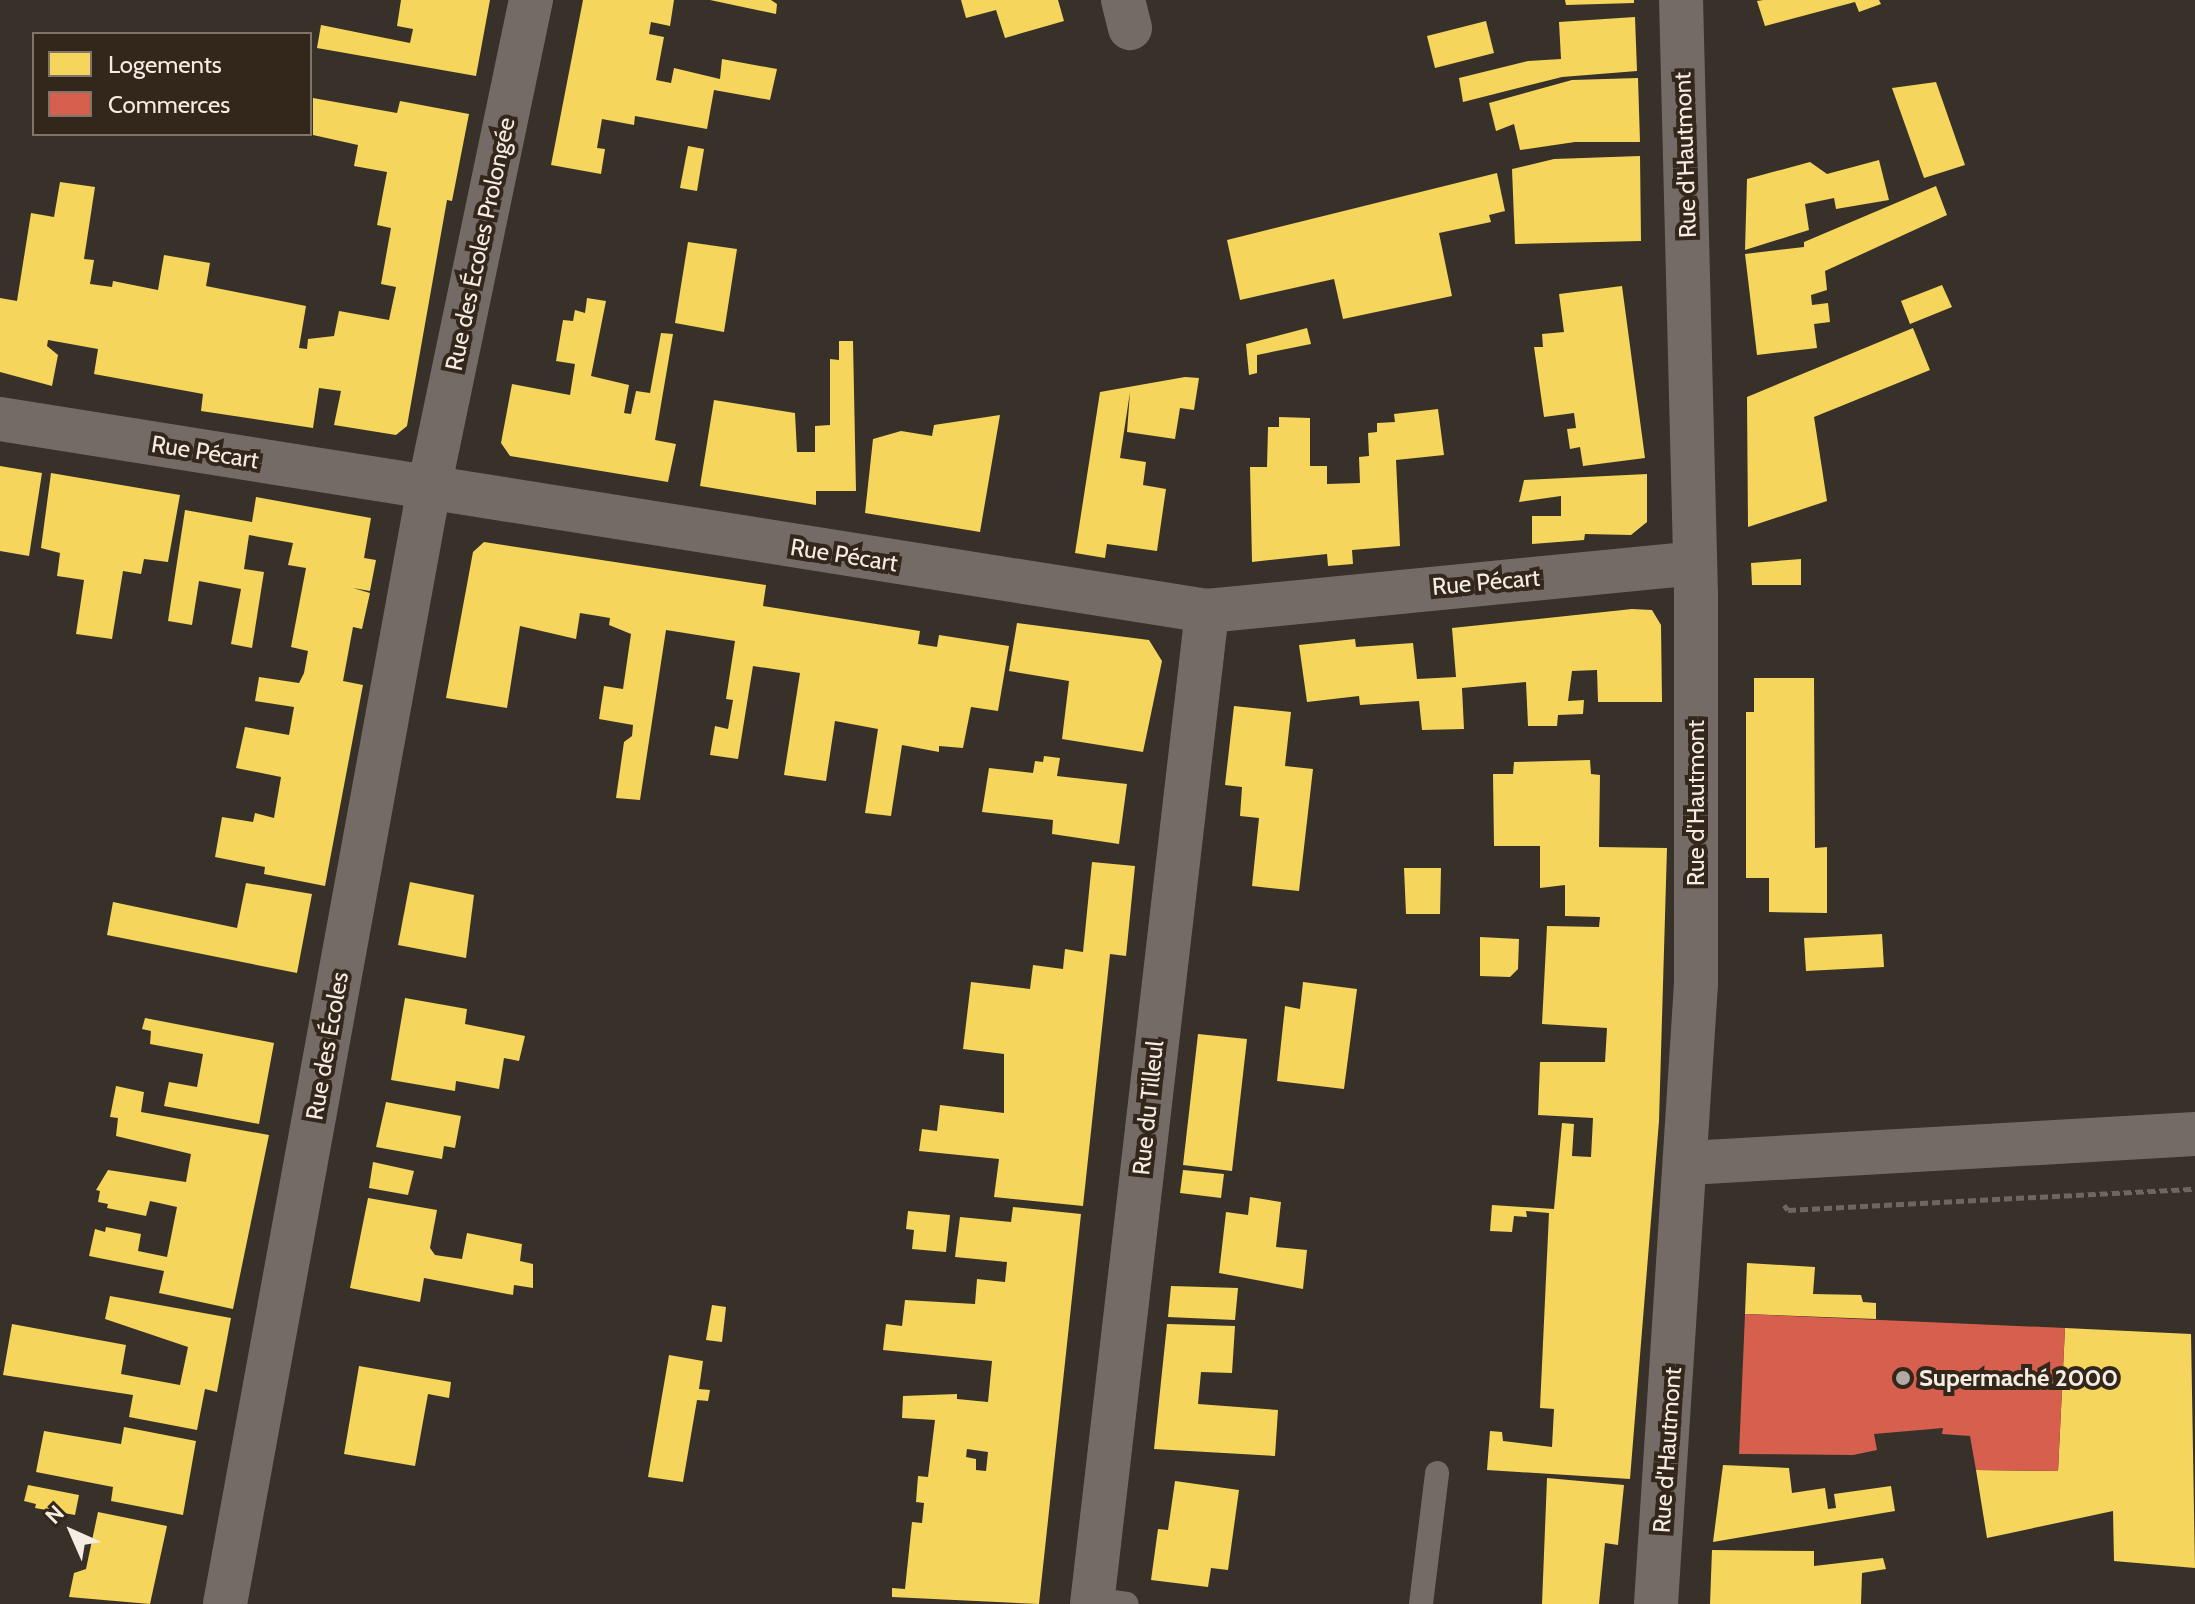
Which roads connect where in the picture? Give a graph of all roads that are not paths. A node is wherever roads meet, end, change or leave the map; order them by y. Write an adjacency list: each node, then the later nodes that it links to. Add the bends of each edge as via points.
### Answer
1 (531, 0): 4 (street, Rue des Écoles Prolongée)
2 (1681, 0): 5 (street, Rue d'Hautmont)
3 (0, 419): 4 (street, Rue Pécart)
4 (429, 488): 6 (street, Rue Pécart); 11 (street, Rue des Écoles)
5 (1693, 563): 6 (street, Rue Pécart); 8 (street, Rue d'Hautmont, via 1696,968)
6 (1207, 611): 10 (street, Rue du Tilleul)
7 (2195, 1134): 8 (street)
8 (1688, 1163): 13 (street, Rue d'Hautmont)
9 (1437, 1473): 12 (lane)
10 (1104, 1602)
11 (225, 1604)
12 (1421, 1604)
13 (1656, 1604)

